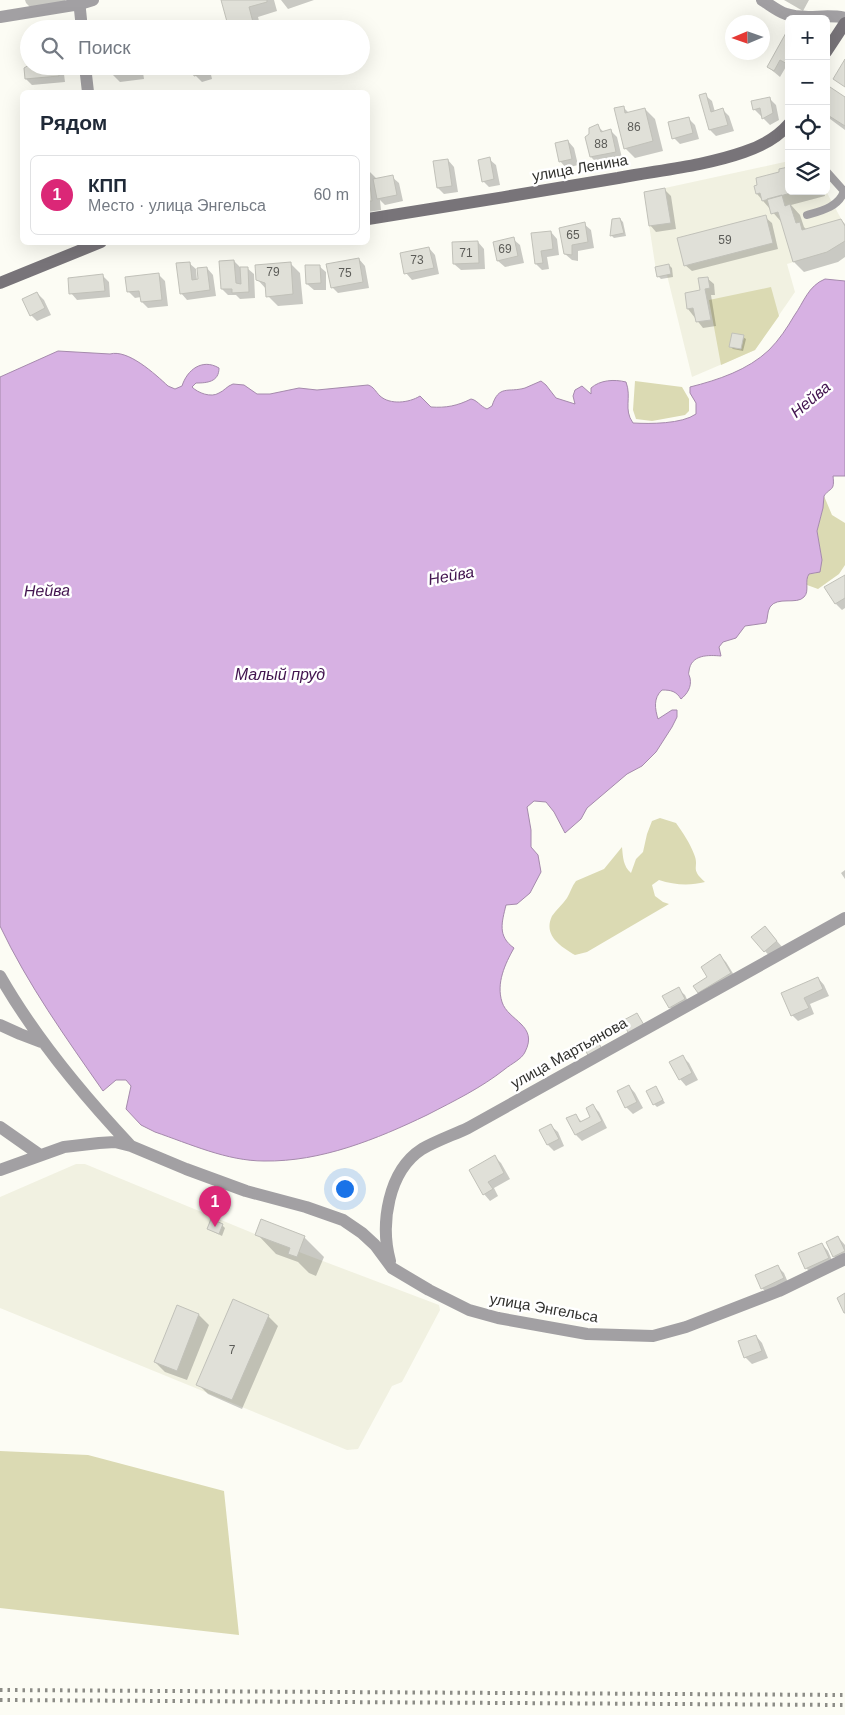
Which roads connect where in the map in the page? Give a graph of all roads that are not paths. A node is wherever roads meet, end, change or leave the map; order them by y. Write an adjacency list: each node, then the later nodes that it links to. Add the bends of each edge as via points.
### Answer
1 (93, 0): 3 (street)
2 (762, 0): 5 (street, via 786,14 799,17 834,15)
3 (80, 2): 4 (street); 6 (street)
4 (0, 17)
5 (845, 18)
6 (81, 20)
7 (845, 23): 8 (street)
8 (830, 46)
9 (87, 75): 10 (street)
10 (88, 90)
11 (785, 130): 14 (street, улица Ленина, via 763,144 711,161)
12 (830, 175): 13 (lane, via 844,191 842,197 825,209)
13 (807, 215)
14 (370, 219)
15 (94, 245): 16 (street)
16 (0, 283)
17 (845, 918): 26 (street, улица Мартьянова, via 468,1128 422,1150 404,1165 390,1201 386,1247)
18 (0, 976): 20 (street)
19 (0, 1025): 20 (street)
20 (42, 1042): 22 (street)
21 (0, 1128): 23 (street)
22 (131, 1146): 23 (street, улица Энгельса, via 100,1142 64,1147); 26 (street, улица Энгельса, via 246,1191 343,1220 375,1245)
23 (40, 1155): 24 (street, улица Энгельса)
24 (0, 1170)
25 (845, 1259): 26 (street, улица Энгельса, via 746,1304 686,1328 653,1336 587,1334 498,1318 469,1310)
26 (392, 1268)

